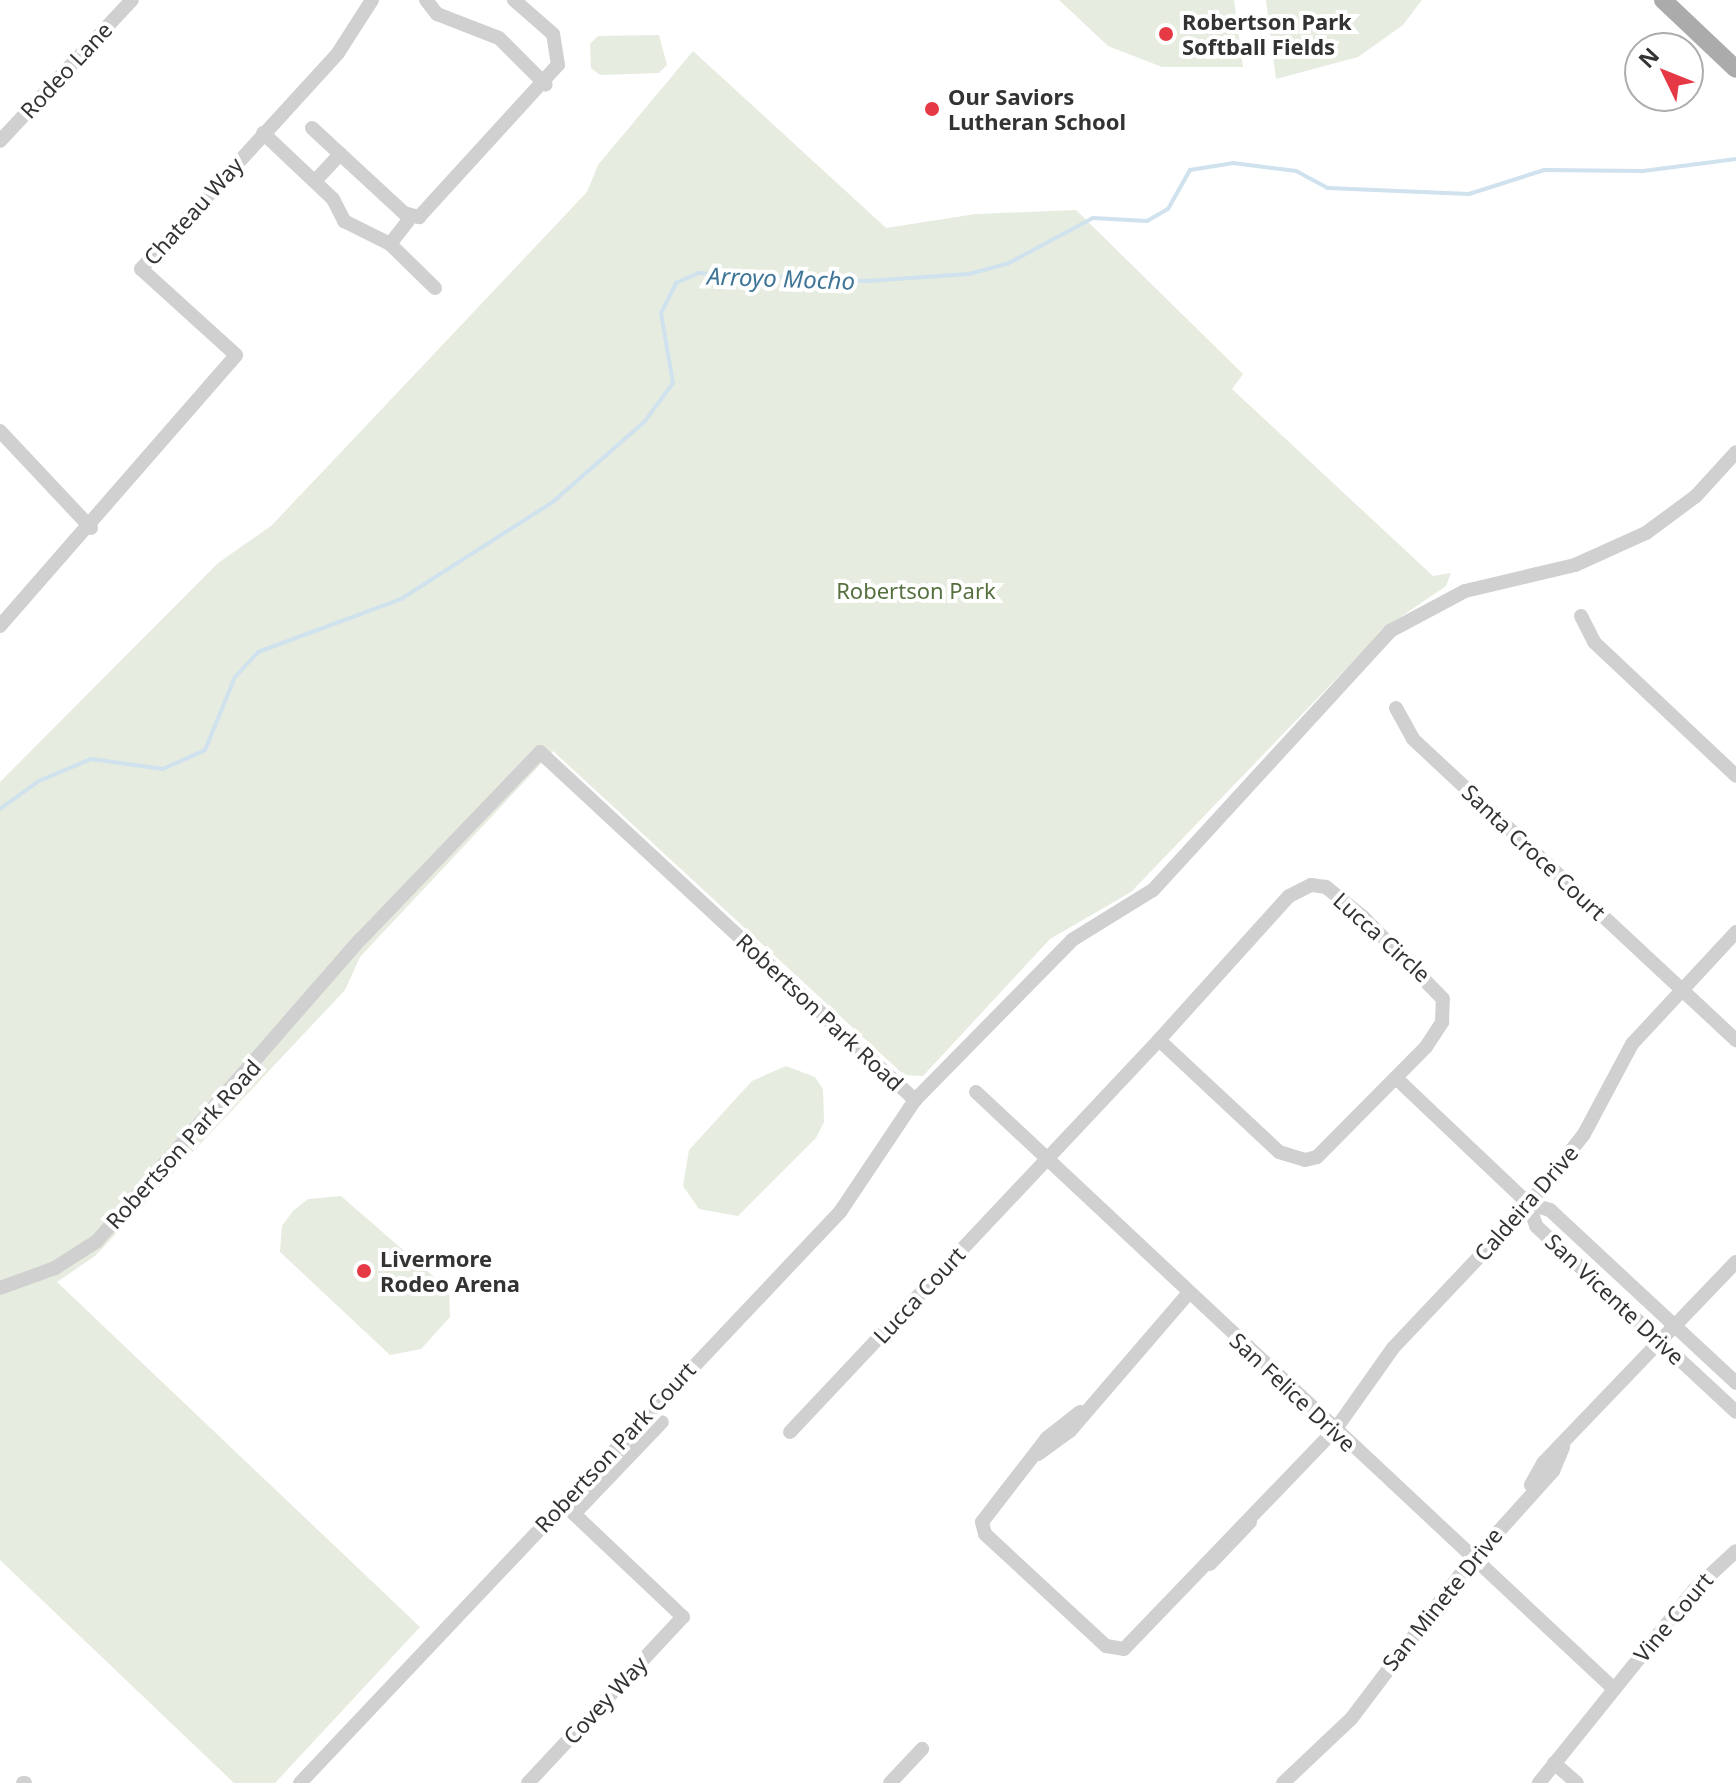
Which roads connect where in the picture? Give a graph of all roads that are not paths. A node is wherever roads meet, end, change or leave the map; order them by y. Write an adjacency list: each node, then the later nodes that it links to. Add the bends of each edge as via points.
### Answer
1 (132, 0): 10 (street, Rodeo Lane)
2 (372, 0): 9 (street, Chateau Way, via 361,26)
3 (426, 0): 7 (street, via 437,14 499,38)
4 (514, 0): 7 (street, via 553,34 560,55)
5 (1663, 0): 6 (main road)
6 (1736, 69)
7 (546, 85): 13 (street, via 426,211)
8 (312, 128): 11 (street)
9 (263, 133): 12 (street); 18 (street, Chateau Way, via 141,269 236,355 146,453)
10 (0, 141)
11 (340, 154): 12 (street); 13 (street)
12 (315, 181): 14 (street, via 344,221)
13 (411, 217): 14 (street)
14 (390, 244): 15 (street)
15 (435, 288)
16 (0, 431): 18 (street)
17 (1736, 452): 29 (street, Robertson Park Road, via 1696,496 1646,533 1575,565 1465,591 1390,631 1153,890 1072,940)
18 (91, 528): 20 (street, Chateau Way)
19 (1581, 616): 22 (street, via 1594,642)
20 (0, 626)
21 (1396, 708): 24 (street, Santa Croce Court, via 1413,739)
22 (1736, 776)
23 (1736, 932): 24 (street, Caldeira Drive)
24 (1681, 989): 26 (street, Santa Croce Court); 31 (street, Caldeira Drive, via 1632,1044 1584,1134)
25 (1159, 1040): 27 (street, Lucca Circle, via 1292,1159 1317,1157); 27 (street, Lucca Circle, via 1289,896 1317,885 1363,917 1443,999 1435,1035); 30 (street, Lucca Circle)
26 (1736, 1040)
27 (1396, 1078): 31 (street)
28 (976, 1092): 30 (street, San Felice Drive)
29 (915, 1100): 33 (street, Robertson Park Road, via 540,752 360,940 97,1241 55,1268); 47 (street, Robertson Park Court, via 840,1212)
30 (1047, 1159): 34 (street, San Felice Drive); 41 (street, Lucca Court)
31 (1529, 1204): 35 (street, San Vicente Drive, via 1550,1210); 36 (street, San Vicente Drive, via 1536,1226); 40 (street, Caldeira Drive, via 1393,1348)
32 (1736, 1262): 35 (street, San Minete Drive)
33 (0, 1288)
34 (1188, 1294): 40 (street, San Felice Drive); 40 (street, Caldeira Drive, via 984,1511 985,1534 1106,1646 1128,1647 1206,1566 1228,1553 1253,1516)
35 (1676, 1327): 36 (street, San Minete Drive); 37 (street, San Vicente Drive)
36 (1661, 1342): 38 (street, San Vicente Drive); 43 (street, San Minete Drive, via 1563,1447 1553,1471)
37 (1736, 1383)
38 (1736, 1412)
39 (662, 1422): 48 (street, Covey Way, via 574,1514 683,1617)
40 (1335, 1430): 43 (street, San Felice Drive)
41 (790, 1432)
42 (1736, 1551): 44 (street, Vine Court, via 1701,1581)
43 (1474, 1558): 44 (street, San Felice Drive); 50 (street, San Minete Drive, via 1360,1702 1341,1712 1333,1731)
44 (1614, 1689): 46 (street, Vine Court)
45 (922, 1749): 49 (street)
46 (1554, 1763): 51 (street, Vine Court); 52 (street)
47 (300, 1783)
48 (528, 1783)
49 (890, 1783)
50 (1283, 1783)
51 (1539, 1783)
52 (1577, 1783)

